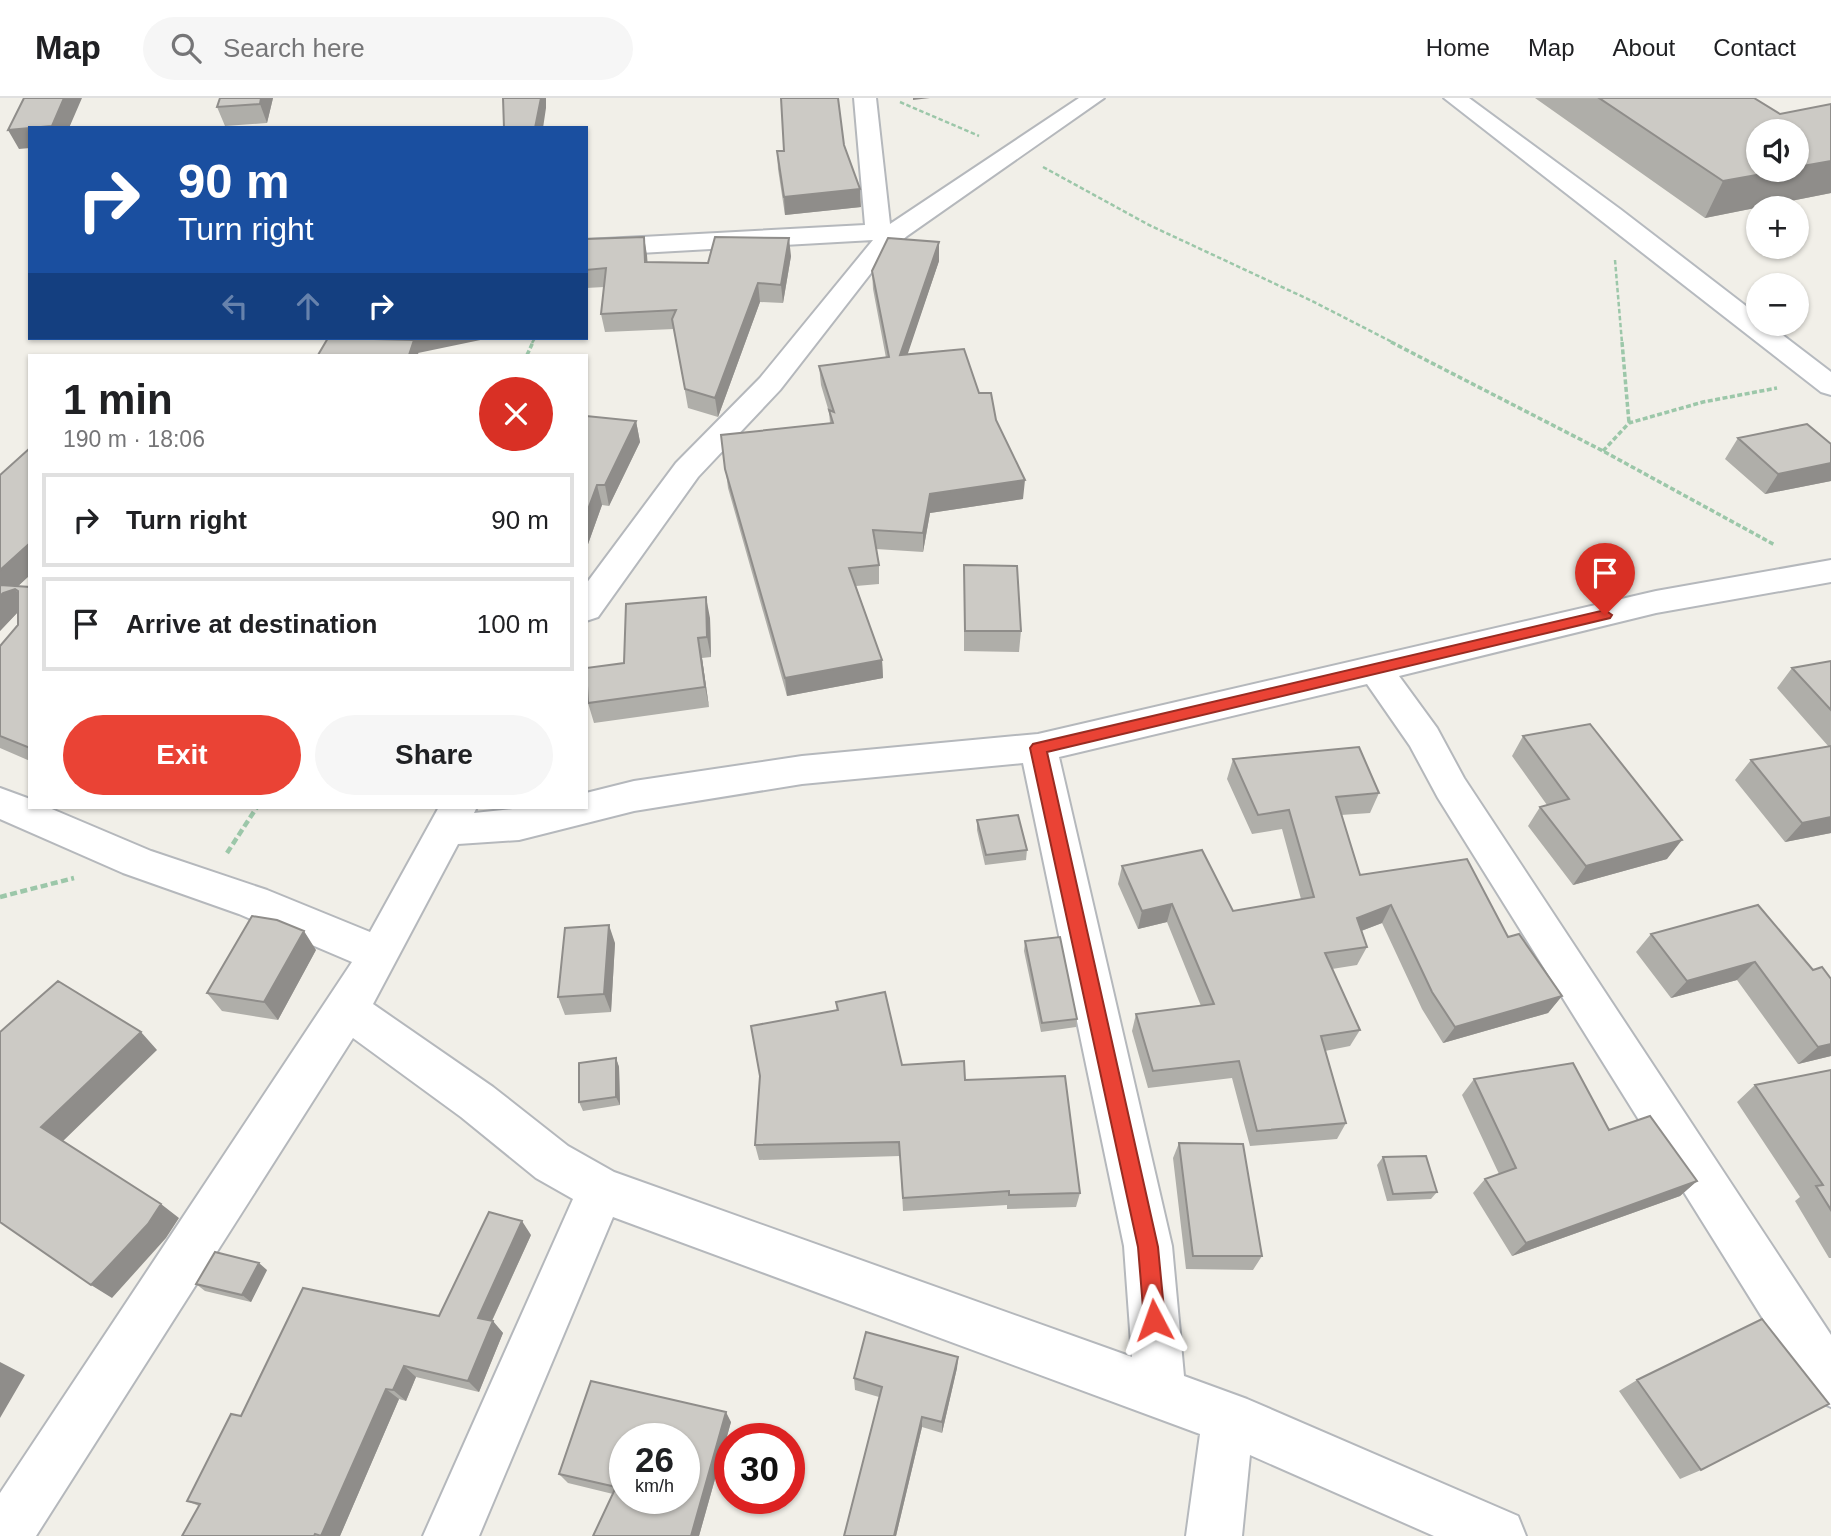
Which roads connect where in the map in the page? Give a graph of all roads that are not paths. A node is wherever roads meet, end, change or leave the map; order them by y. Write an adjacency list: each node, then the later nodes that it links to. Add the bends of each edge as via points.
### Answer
1 (865, 98): 4 (street)
2 (1093, 98): 4 (street)
3 (1455, 98): 6 (street)
4 (888, 232): 5 (street); 8 (street, via 769,384 687,470)
5 (588, 248)
6 (1824, 381)
7 (1827, 572): 9 (street, via 1656,602)
8 (588, 606)
9 (1375, 669): 10 (street); 18 (street, via 1424,738 1451,789)
10 (1038, 748): 12 (street, via 802,770); 19 (street, via 1148,1247)
11 (0, 803): 15 (street, via 137,862)
12 (588, 808)
13 (582, 809): 14 (street, via 519,825)
14 (451, 818): 15 (street)
15 (379, 955): 16 (street)
16 (347, 1010): 17 (street, via 477,1102 552,1162); 21 (street)
17 (601, 1190): 19 (street); 22 (street)
18 (1831, 1381)
19 (1160, 1393): 20 (street)
20 (1228, 1418): 23 (street); 24 (street)
21 (4, 1536)
22 (451, 1536)
23 (1214, 1536)
24 (1498, 1536)

